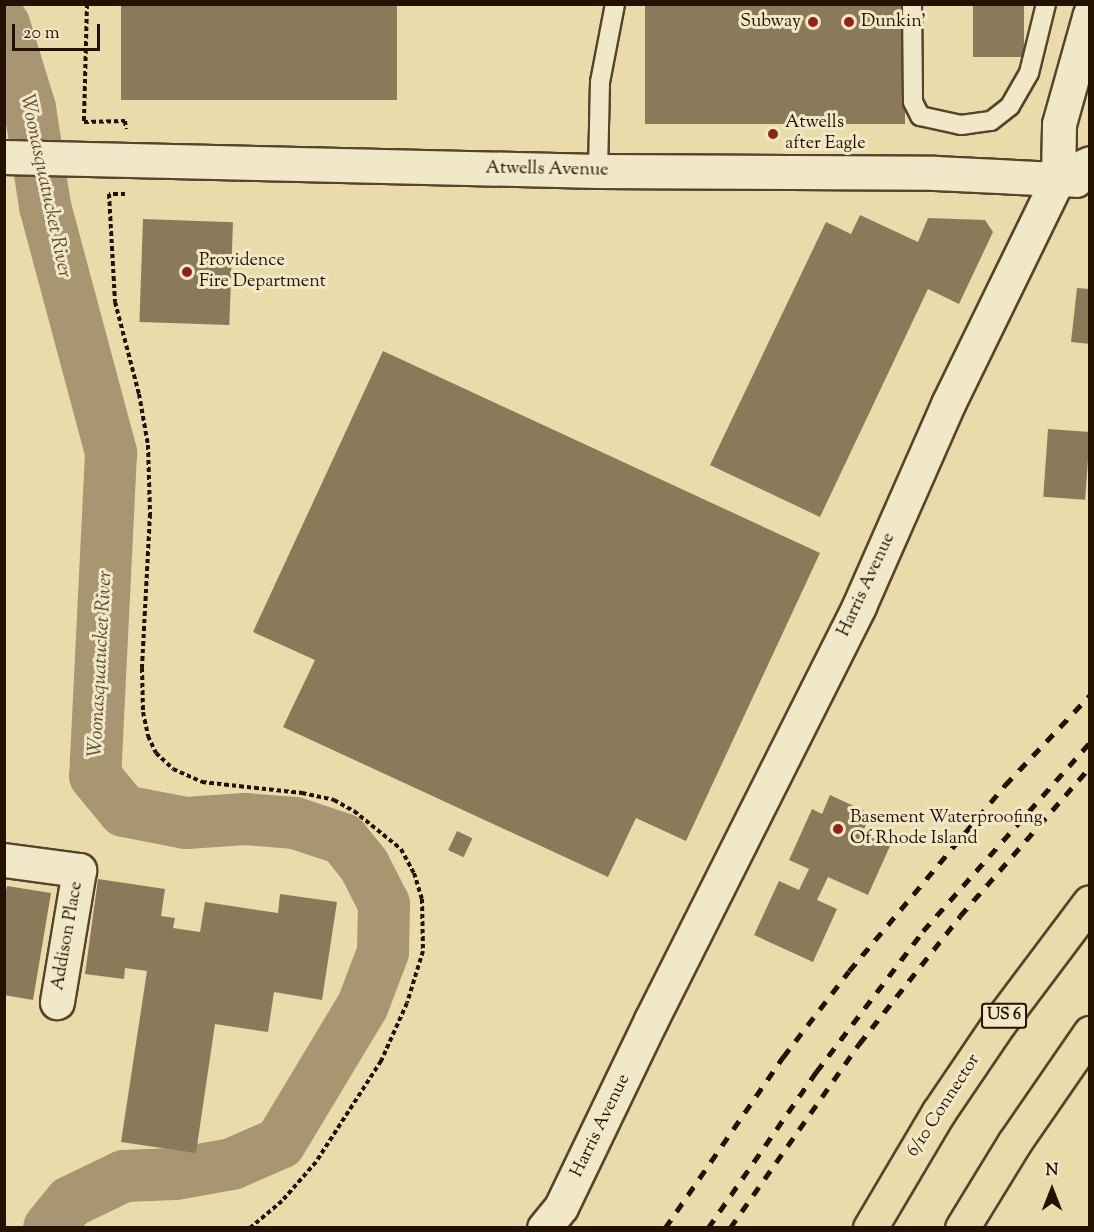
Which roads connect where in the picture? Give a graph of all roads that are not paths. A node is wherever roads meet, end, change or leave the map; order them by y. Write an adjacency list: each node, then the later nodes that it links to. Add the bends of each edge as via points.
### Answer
1 (615, 4): 8 (lane, via 600,82)
2 (912, 4): 3 (lane, via 913,102 920,116 961,125 991,121 1010,106 1029,73)
3 (1046, 4)
4 (1089, 14): 9 (main road, via 1059,124)
5 (1089, 148): 9 (main road)
6 (4, 157): 8 (main road, Atwells Avenue)
7 (1089, 164): 9 (main road)
8 (598, 171): 9 (main road, Atwells Avenue, via 935,173)
9 (1074, 179): 14 (main road, Harris Avenue, via 963,373 859,606 651,1020)
10 (4, 860): 12 (main road, Addison Place, via 79,870)
11 (1089, 902): 15 (highway, 6/10 Connector / US 6, via 974,1059)
12 (57, 1002)
13 (1089, 1033): 16 (highway)
14 (557, 1222)
15 (870, 1227)
16 (962, 1227)

